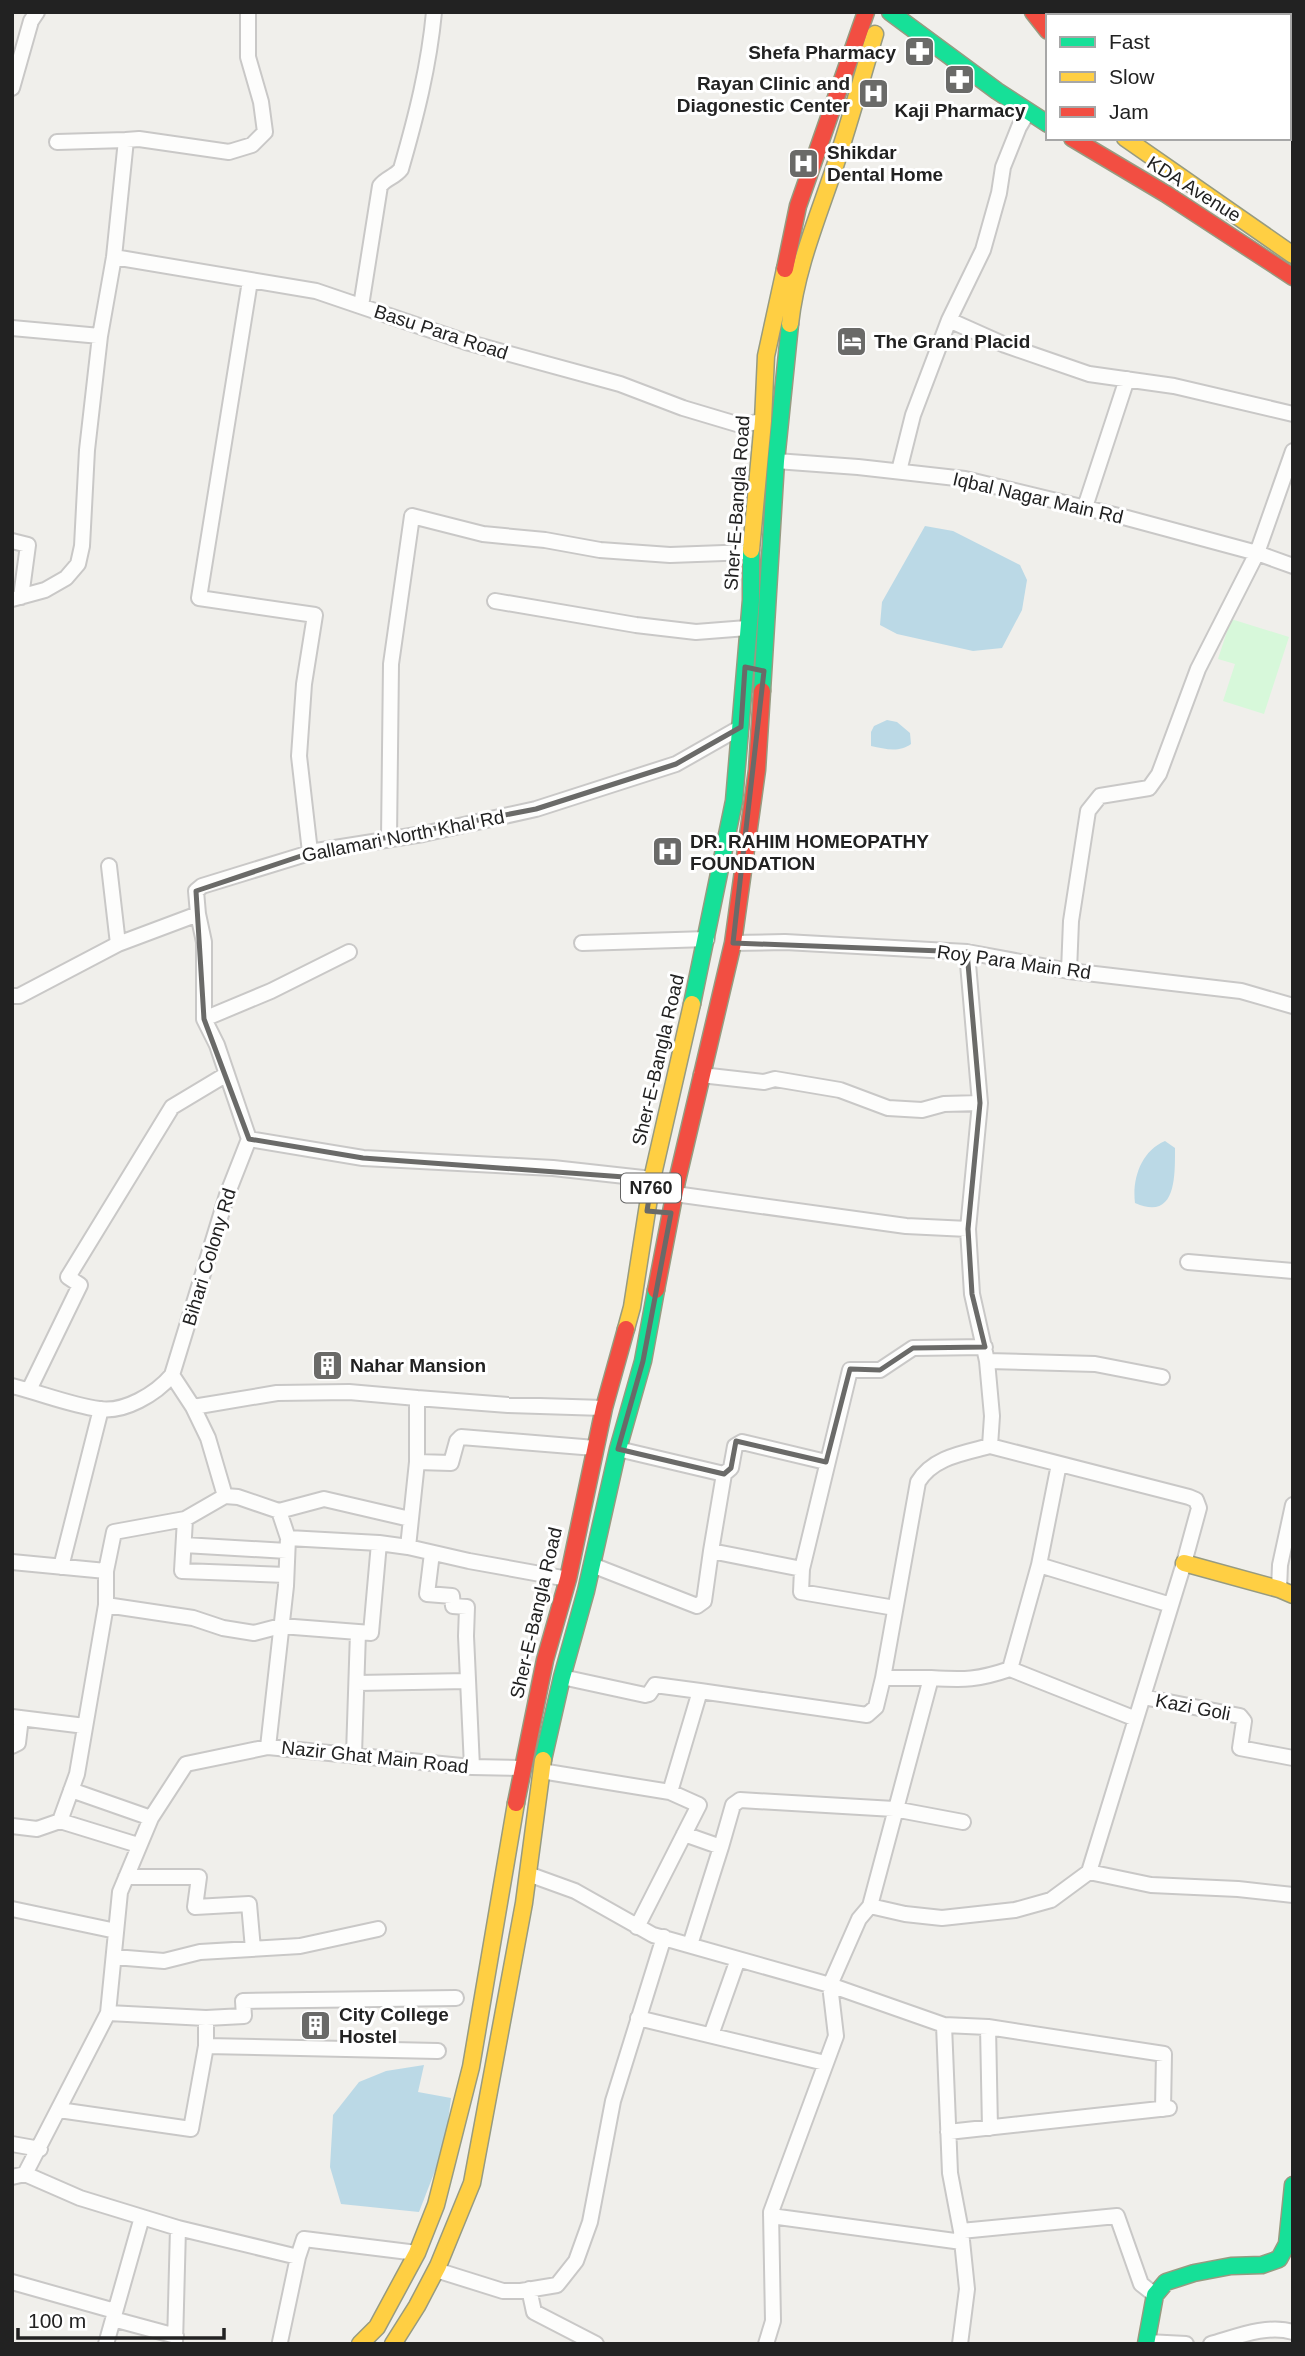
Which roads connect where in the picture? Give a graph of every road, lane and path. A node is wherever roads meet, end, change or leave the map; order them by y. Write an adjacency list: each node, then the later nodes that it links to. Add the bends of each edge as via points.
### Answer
1 (37, 12): 9 (street)
2 (248, 12): 12 (street, via 248,57 265,132 252,145 229,152)
3 (433, 12): 20 (street, via 430,50 401,169 380,186)
4 (866, 12): 26 (main road, Sher-E-Bangla Road / N760, via 798,206 766,356)
5 (882, 12): 28 (main road, Sher-E-Bangla Road / N760, via 792,303)
6 (890, 12): 10 (main road)
7 (1033, 12): 8 (main road)
8 (1046, 28)
9 (12, 88)
10 (1028, 113): 11 (main road); 21 (street, via 1003,167 983,250)
11 (1046, 123)
12 (126, 140): 15 (street); 17 (street)
13 (1075, 140): 18 (main road, KDA Avenue)
14 (1128, 140): 16 (main road, KDA Avenue)
15 (57, 142)
16 (1293, 255)
17 (114, 257): 19 (street, Basu Para Road); 23 (street)
18 (1293, 277)
19 (250, 281): 20 (street, Basu Para Road, via 316,291); 42 (street, via 199,597 315,615 299,756)
20 (361, 306): 26 (street, Basu Para Road, via 740,425)
21 (949, 320): 24 (street, via 1077,370); 29 (street)
22 (12, 328): 23 (street)
23 (100, 336): 35 (street, via 78,564 46,590)
24 (1127, 379): 25 (street); 30 (street)
25 (1293, 414)
26 (763, 421): 32 (main road, Sher-E-Bangla Road / N760)
27 (1293, 451): 33 (street)
28 (776, 461): 29 (street, Iqbal Nagar Main Rd); 39 (main road, Sher-E-Bangla Road / N760)
29 (899, 471): 30 (street, Iqbal Nagar Main Rd, via 965,479)
30 (1085, 507): 33 (street, Iqbal Nagar Main Rd)
31 (12, 541): 35 (street, via 28,545)
32 (751, 552): 37 (main road, Sher-E-Bangla Road / N760); 41 (street, via 670,555 600,550 483,534 412,516 391,664)
33 (1257, 553): 34 (street, Iqbal Nagar Main Rd); 51 (street, via 1198,669 1159,774 1149,788 1100,796 1088,811)
34 (1293, 566)
35 (16, 598)
36 (495, 601): 37 (street, via 695,632)
37 (747, 628): 38 (main road, Sher-E-Bangla Road / N760)
38 (744, 667): 39 (main road); 40 (main road, Sher-E-Bangla Road / N760)
39 (764, 671): 47 (main road, Sher-E-Bangla Road / N760, via 757,770)
40 (740, 727): 41 (street, Gallamari North Khal Rd, via 676,764 561,801); 45 (main road, Sher-E-Bangla Road / N760, via 734,801)
41 (389, 839): 42 (street, Gallamari North Khal Rd)
42 (310, 852): 44 (street, Gallamari North Khal Rd, via 202,886 196,891)
43 (109, 866): 48 (street)
44 (198, 914): 48 (street); 54 (street, via 204,942)
45 (707, 939): 46 (street); 59 (main road, Sher-E-Bangla Road / N760)
46 (582, 943)
47 (733, 943): 49 (street, Roy Para Main Rd); 56 (main road, Sher-E-Bangla Road / N760)
48 (118, 944): 52 (street)
49 (967, 951): 51 (street, Roy Para Main Rd); 57 (street)
50 (349, 952): 54 (street)
51 (1069, 971): 53 (street, Roy Para Main Rd, via 1241,991)
52 (12, 996)
53 (1293, 1006)
54 (204, 1019): 55 (street)
55 (227, 1074): 58 (street); 70 (street, via 172,1107 68,1277 80,1285)
56 (701, 1074): 57 (street, via 840,1090 888,1108 922,1110); 60 (main road, Sher-E-Bangla Road / N760)
57 (980, 1103): 63 (street)
58 (249, 1139): 59 (street, via 363,1158 553,1168); 67 (street, Bihari Colony Rd, via 227,1195)
59 (652, 1179): 61 (main road, Sher-E-Bangla Road / N760)
60 (675, 1194): 62 (main road, Sher-E-Bangla Road / N760); 63 (street, via 906,1226)
61 (647, 1211): 62 (main road); 73 (main road, Sher-E-Bangla Road / N760, via 632,1307)
62 (671, 1213): 77 (main road, Sher-E-Bangla Road / N760, via 643,1361)
63 (968, 1228): 66 (street, via 972,1294)
64 (1188, 1262): 65 (street)
65 (1293, 1271)
66 (986, 1354): 68 (street, via 1095,1364); 75 (street); 79 (street, via 913,1348 882,1369 852,1369)
67 (172, 1375): 72 (street); 74 (street, via 161,1388 132,1402)
68 (1162, 1377)
69 (12, 1386): 70 (street)
70 (29, 1390): 74 (street)
71 (417, 1398): 72 (street, via 349,1392 277,1393); 73 (street); 78 (street)
72 (193, 1407): 82 (street, via 208,1438)
73 (604, 1408): 76 (main road, Sher-E-Bangla Road / N760)
74 (101, 1409): 97 (street)
75 (990, 1446): 80 (street); 105 (street, via 942,1460 924,1471 918,1482)
76 (595, 1448): 78 (street, via 461,1437 451,1463); 101 (main road, Sher-E-Bangla Road / N760)
77 (618, 1449): 81 (street); 95 (main road, Sher-E-Bangla Road / N760)
78 (416, 1462): 86 (street)
79 (826, 1462): 81 (street, via 742,1442); 98 (street)
80 (1059, 1464): 94 (street, via 1196,1500 1199,1508); 96 (street)
81 (724, 1474): 91 (street)
82 (225, 1496): 84 (street); 85 (street)
83 (1293, 1505): 102 (street, via 1279,1565)
84 (279, 1511): 86 (street, via 324,1499); 89 (street)
85 (185, 1519): 88 (street); 99 (street, via 114,1532)
86 (410, 1520): 90 (street)
87 (379, 1543): 89 (street); 90 (street); 107 (street, via 371,1633)
88 (184, 1545): 89 (street); 100 (street, via 182,1571)
89 (288, 1545): 100 (street)
90 (408, 1548): 92 (street)
91 (711, 1551): 95 (street, via 704,1601 697,1606); 98 (street)
92 (432, 1553): 101 (street); 112 (street, via 427,1594 452,1596 453,1606 467,1607)
93 (12, 1562): 97 (street)
94 (1184, 1563): 102 (main road); 104 (street)
95 (592, 1565): 109 (main road, Sher-E-Bangla Road / N760)
96 (1039, 1565): 104 (street); 108 (street)
97 (61, 1567): 99 (street)
98 (802, 1569): 105 (street, via 801,1592)
99 (106, 1571): 103 (street)
100 (286, 1575): 106 (street)
101 (568, 1579): 124 (main road, Sher-E-Bangla Road / N760, via 545,1660)
102 (1286, 1592)
103 (106, 1605): 106 (street, via 254,1633); 118 (street)
104 (1171, 1605): 115 (street)
105 (895, 1608): 110 (street)
106 (281, 1626): 107 (street); 120 (street)
107 (358, 1632): 113 (street)
108 (1010, 1669): 111 (street, via 968,1680); 117 (street)
109 (562, 1677): 114 (street, via 645,1695 654,1685); 125 (main road, Sher-E-Bangla Road / N760)
110 (883, 1678): 111 (street); 114 (street, via 876,1707 867,1715)
111 (931, 1678): 128 (street)
112 (468, 1681): 113 (street); 123 (street)
113 (356, 1683): 121 (street)
114 (699, 1692): 127 (street)
115 (1143, 1697): 117 (street); 122 (street, Kazi Goli, via 1240,1716 1244,1721 1240,1748)
116 (17, 1718): 118 (street); 119 (street, via 18,1742)
117 (1136, 1718): 136 (street)
118 (85, 1726): 126 (street)
119 (12, 1746)
120 (268, 1747): 121 (street, Nazir Ghat Main Road); 129 (street, Nazir Ghat Main Road, via 186,1764)
121 (354, 1754): 123 (street, Nazir Ghat Main Road)
122 (1293, 1758)
123 (472, 1767): 124 (street, Nazir Ghat Main Road)
124 (523, 1768): 140 (main road, Sher-E-Bangla Road / N760)
125 (541, 1771): 127 (street); 137 (main road, Sher-E-Bangla Road / N760)
126 (71, 1790): 129 (street); 130 (street)
127 (670, 1792): 133 (street, via 699,1805)
128 (894, 1809): 131 (street); 135 (street, via 740,1800 733,1805); 142 (street)
129 (151, 1818): 134 (street, Nazir Ghat Main Road)
130 (60, 1821): 132 (street, via 37,1829); 134 (street)
131 (963, 1822)
132 (12, 1826)
133 (684, 1834): 135 (street); 144 (street)
134 (138, 1845): 138 (street, Nazir Ghat Main Road)
135 (721, 1847): 148 (street)
136 (1088, 1872): 139 (street, via 1151,1885); 142 (street, via 1051,1900 1015,1910 942,1918)
137 (528, 1874): 141 (main road, Sher-E-Bangla Road / N760); 144 (street, via 575,1891)
138 (126, 1877): 146 (street, Nazir Ghat Main Road); 149 (street, via 199,1877 195,1907 249,1904)
139 (1293, 1895)
140 (499, 1899): 141 (main road); 163 (main road, Sher-E-Bangla Road / N760)
141 (524, 1903): 164 (main road, Sher-E-Bangla Road / N760)
142 (870, 1906): 152 (street, via 859,1919)
143 (12, 1909): 146 (street)
144 (637, 1927): 147 (street)
145 (378, 1929): 149 (street, via 300,1946)
146 (116, 1931): 150 (street, Nazir Ghat Main Road)
147 (664, 1937): 148 (street); 156 (street)
148 (690, 1945): 151 (street)
149 (253, 1949): 150 (street, via 200,1952 164,1961)
150 (114, 1957): 154 (street, Nazir Ghat Main Road)
151 (738, 1959): 152 (street); 159 (street)
152 (830, 1985): 157 (street); 162 (street, via 836,2036)
153 (456, 1998): 155 (street, via 243,2001 244,2016)
154 (108, 2013): 155 (street); 165 (street, Nazir Ghat Main Road)
155 (206, 2018): 160 (street)
156 (639, 2018): 159 (street); 182 (street, via 612,2101 590,2222 576,2262 556,2285)
157 (944, 2025): 158 (street); 167 (street)
158 (988, 2027): 166 (street); 166 (street, via 1164,2054 1166,2109)
159 (711, 2035): 162 (street)
160 (206, 2046): 161 (street); 165 (street, via 191,2129)
161 (438, 2051)
162 (825, 2063): 172 (street)
163 (471, 2067): 164 (main road); 177 (main road, Sher-E-Bangla Road / N760, via 436,2205)
164 (493, 2072): 180 (main road, Sher-E-Bangla Road / N760, via 472,2183)
165 (59, 2110): 169 (street, Nazir Ghat Main Road)
166 (990, 2127): 167 (street)
167 (948, 2132): 175 (street)
168 (12, 2144): 169 (street)
169 (40, 2149): 170 (street, Nazir Ghat Main Road)
170 (19, 2176): 173 (street)
171 (1293, 2185): 176 (main road)
172 (771, 2216): 175 (street); 193 (street, via 773,2321)
173 (142, 2217): 174 (street); 184 (street)
174 (178, 2228): 178 (street); 186 (street)
175 (961, 2236): 183 (street, via 1117,2216 1140,2284); 194 (street, via 967,2289)
176 (1290, 2240): 179 (main road)
177 (417, 2253): 178 (street, via 304,2239); 190 (main road, Sher-E-Bangla Road / N760, via 377,2327)
178 (298, 2257): 187 (street)
179 (1286, 2262): 183 (main road, via 1194,2273 1166,2282)
180 (436, 2270): 182 (street, via 503,2291); 191 (main road, Sher-E-Bangla Road / N760)
181 (12, 2282): 184 (street)
182 (529, 2290): 192 (street, via 534,2312)
183 (1155, 2295): 188 (main road)
184 (114, 2315): 186 (street); 189 (street)
185 (1293, 2332): 196 (street, via 1259,2331)
186 (175, 2340)
187 (280, 2342)
188 (1147, 2343): 195 (street)
189 (106, 2344)
190 (360, 2344)
191 (393, 2344)
192 (596, 2344)
193 (766, 2344)
194 (960, 2344)
195 (1186, 2344)
196 (1211, 2344)

